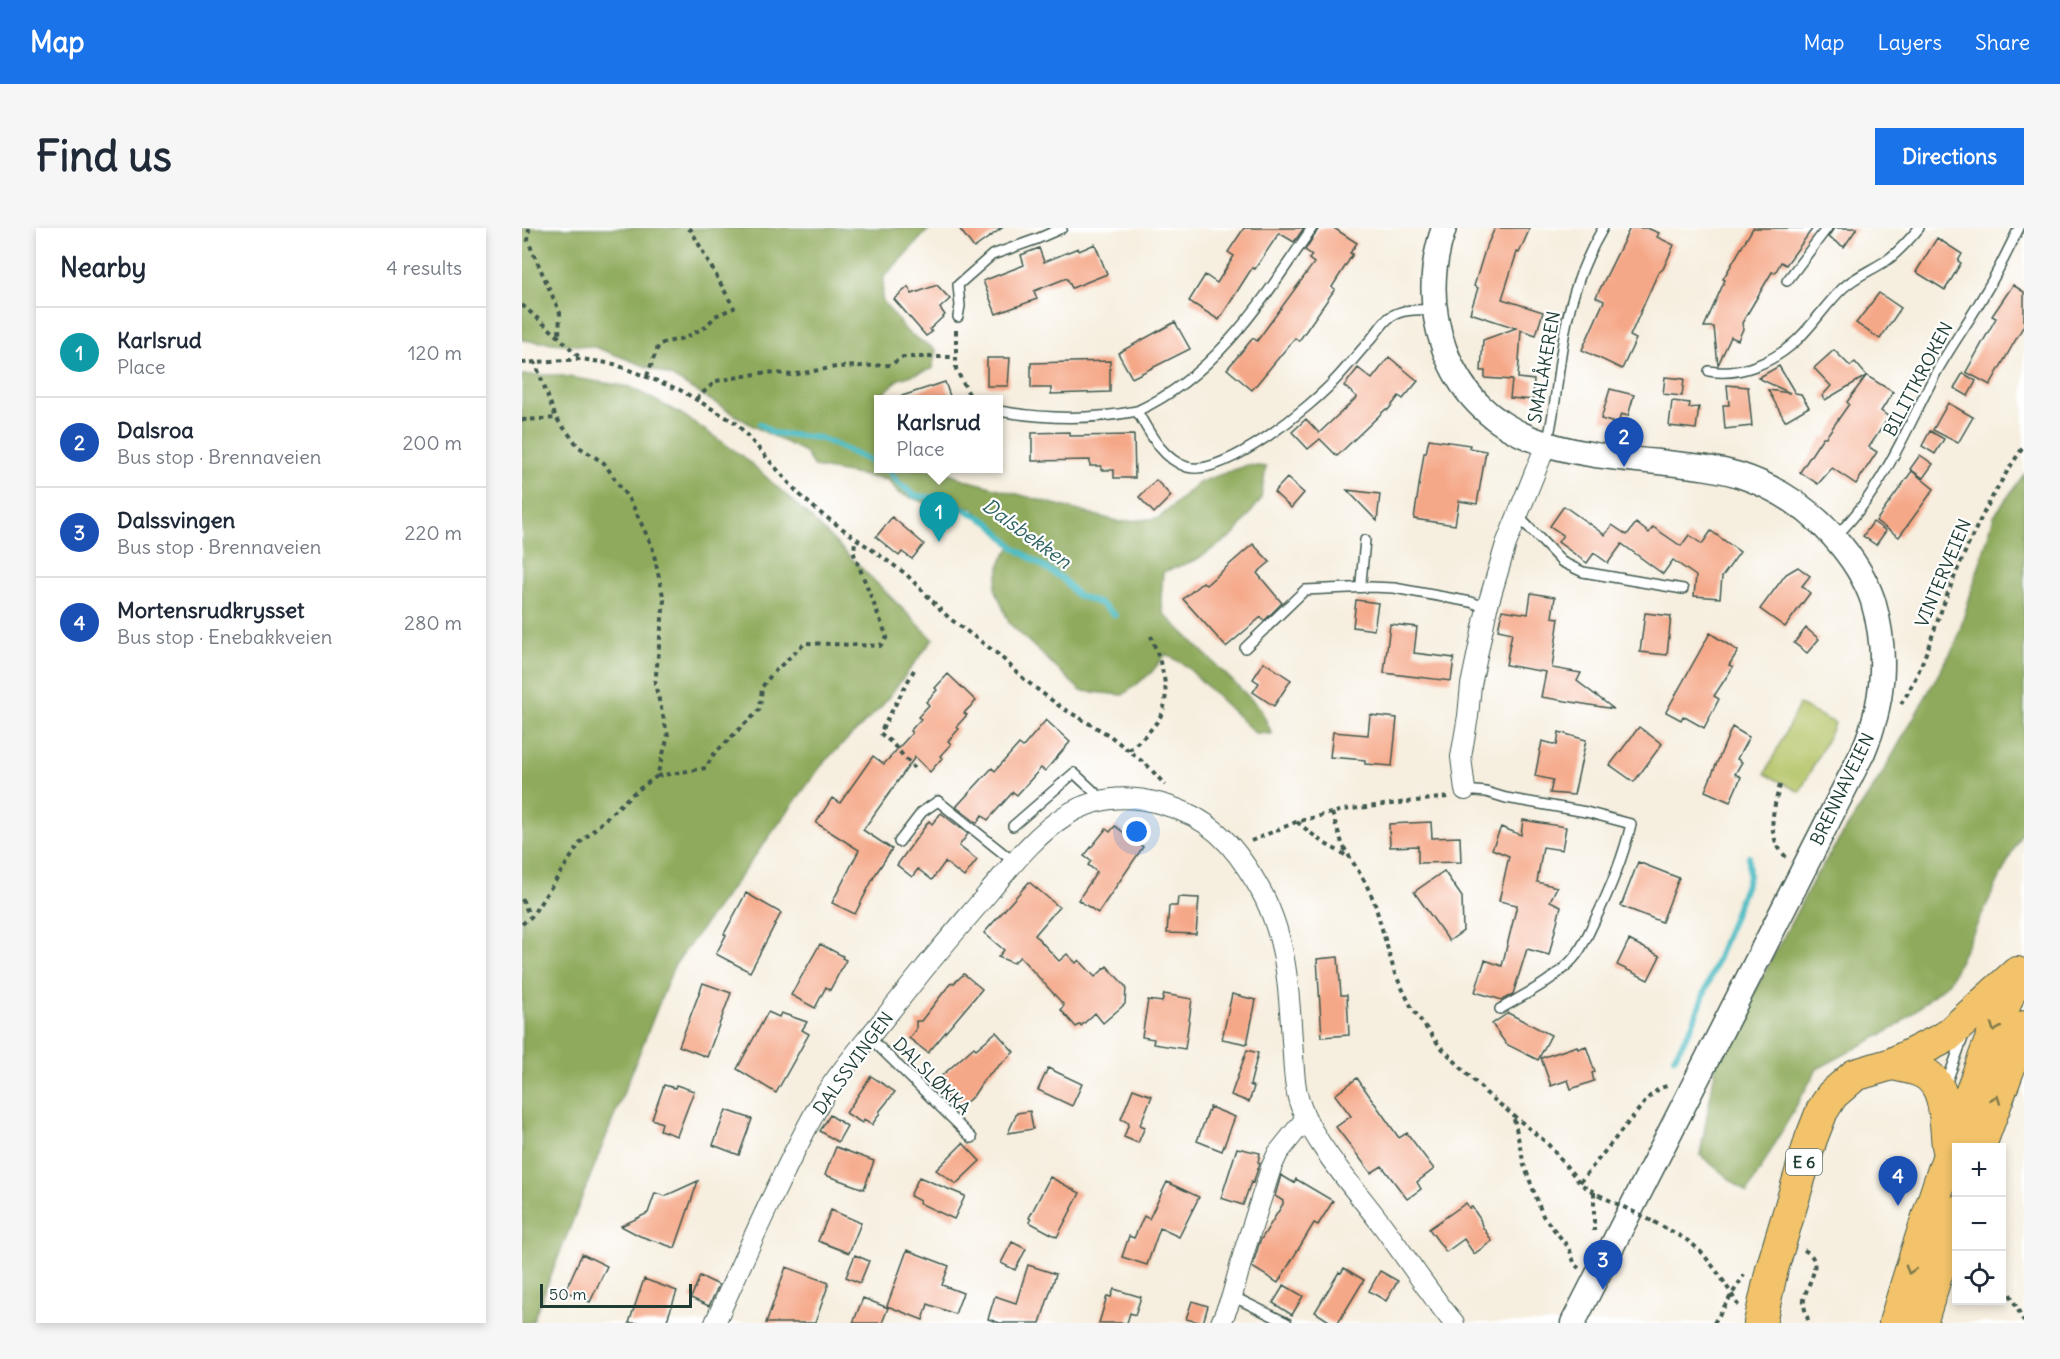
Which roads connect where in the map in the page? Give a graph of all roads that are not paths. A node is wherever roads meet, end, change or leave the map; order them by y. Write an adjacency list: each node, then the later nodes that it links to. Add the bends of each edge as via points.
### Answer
1 (1062, 228): 10 (lane, via 992,255 978,266 958,285)
2 (1312, 228): 12 (lane, via 1220,351 1159,401)
3 (1444, 228): 9 (street, BRENNAVEIEN, via 1435,265)
4 (1603, 228): 14 (lane, SMALÅKEREN, via 1586,262 1568,316)
5 (1827, 228): 8 (lane)
6 (1919, 228): 11 (lane, via 1901,249 1842,289 1797,340 1778,354 1742,370)
7 (2019, 228): 16 (lane, BILITTKROKEN, via 1877,486)
8 (1787, 281)
9 (1434, 310): 12 (lane, via 1406,310 1388,318 1318,397 1282,426 1218,463 1202,468 1174,460 1162,450); 14 (street, BRENNAVEIEN, via 1447,354 1470,393 1500,423)
10 (958, 317)
11 (1709, 371)
12 (1137, 411): 13 (lane, via 1067,417)
13 (1003, 412)
14 (1546, 445): 15 (street); 16 (street, BRENNAVEIEN, via 1737,475 1798,504)
15 (1517, 515): 19 (lane, via 1562,562 1583,572); 20 (street)
16 (1834, 537): 46 (street, BRENNAVEIEN, via 1863,579 1876,613 1883,660 1878,708 1870,736)
17 (1365, 540): 18 (lane)
18 (1361, 582)
19 (1683, 589)
20 (1487, 609): 21 (lane, via 1471,602 1394,588 1305,590); 22 (street, via 1461,757)
21 (1245, 648)
22 (1465, 790): 28 (lane, via 1631,824 1625,849 1584,944 1572,960 1540,985)
23 (1104, 800): 24 (lane, via 1074,773); 26 (street, DALSSVINGEN, via 1052,823); 34 (street, DALSSVINGEN, via 1142,798 1179,809 1218,831 1259,887 1284,952 1295,1084)
24 (1013, 826)
25 (899, 842): 26 (lane, via 922,812 938,801)
26 (1014, 862): 31 (street, DALSSVINGEN)
27 (2020, 965): 29 (highway); 37 (highway, one-way to 37)
28 (1500, 1009)
29 (1971, 1016): 32 (highway, E 6, via 1939,1042); 33 (lane)
30 (2024, 1027): 36 (highway, one-way to 30)
31 (869, 1037): 35 (lane, DALSLØKKA); 42 (street, DALSSVINGEN, via 822,1100)
32 (1892, 1064): 33 (highway, via 1924,1073 1938,1086); 40 (highway, E 6, via 1864,1071 1846,1081 1822,1111 1772,1269)
33 (1941, 1096): 37 (highway)
34 (1306, 1118): 39 (street, via 1271,1168); 45 (street, DALSSVINGEN)
35 (972, 1138)
36 (1980, 1143)
37 (1948, 1154): 41 (highway, one-way to 41, via 1928,1213)
38 (1952, 1221): 41 (highway)
39 (1232, 1296): 43 (street); 44 (lane)
40 (1767, 1315)
41 (1909, 1320)
42 (715, 1323)
43 (1221, 1323)
44 (1287, 1323)
45 (1454, 1323)
46 (1573, 1323)

